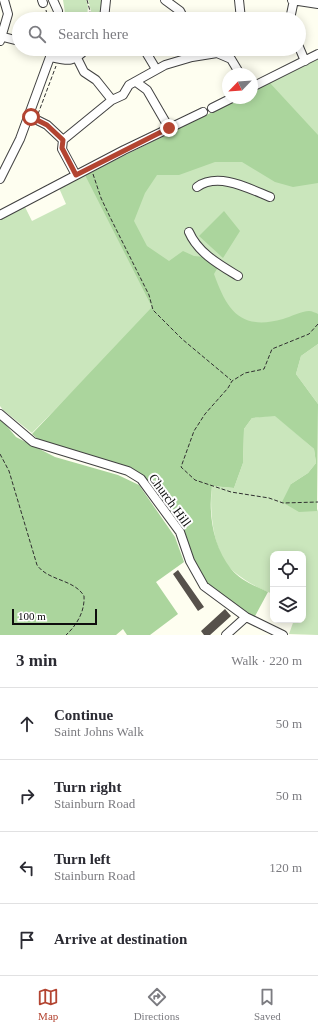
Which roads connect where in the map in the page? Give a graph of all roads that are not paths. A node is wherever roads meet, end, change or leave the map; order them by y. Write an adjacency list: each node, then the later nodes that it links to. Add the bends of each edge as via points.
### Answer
1 (4, 0): 13 (street, via 8,14)
2 (53, 0): 8 (street)
3 (106, 0): 9 (street)
4 (166, 0): 10 (street)
5 (238, 0): 11 (street)
6 (293, 0): 7 (street); 12 (street)
7 (318, 4)
8 (58, 12)
9 (105, 12)
10 (180, 12)
11 (240, 12)
12 (291, 12)
13 (0, 38): 14 (street)
14 (12, 40)
15 (318, 54): 23 (street)
16 (54, 56): 22 (street)
17 (150, 56): 25 (street)
18 (184, 56): 25 (street)
19 (231, 56): 24 (street)
20 (303, 56): 23 (street)
21 (77, 58): 22 (street, via 68,61); 28 (street, via 84,72 96,80)
22 (55, 59): 32 (street)
23 (305, 61): 27 (street)
24 (237, 68)
25 (156, 69): 26 (street)
26 (136, 82): 28 (street, via 126,88 123,96); 33 (street, via 147,90)
27 (258, 84)
28 (112, 100): 34 (street)
29 (222, 103): 30 (street)
30 (212, 108)
31 (203, 112): 33 (street)
32 (32, 118): 34 (street, via 47,125); 36 (street)
33 (169, 128): 35 (street)
34 (63, 140): 35 (street, via 62,148)
35 (76, 175): 39 (street)
36 (0, 179)
37 (197, 187): 38 (street, via 208,181 238,184)
38 (270, 197)
39 (0, 215)
40 (190, 232): 41 (street, via 192,240 203,251)
41 (238, 276)
42 (0, 414): 43 (street, Church Hill, via 33,442 128,471 141,479 180,532 190,561 204,586)
43 (246, 617): 44 (street); 45 (street, Church Hill)
44 (226, 635)
45 (283, 635)

